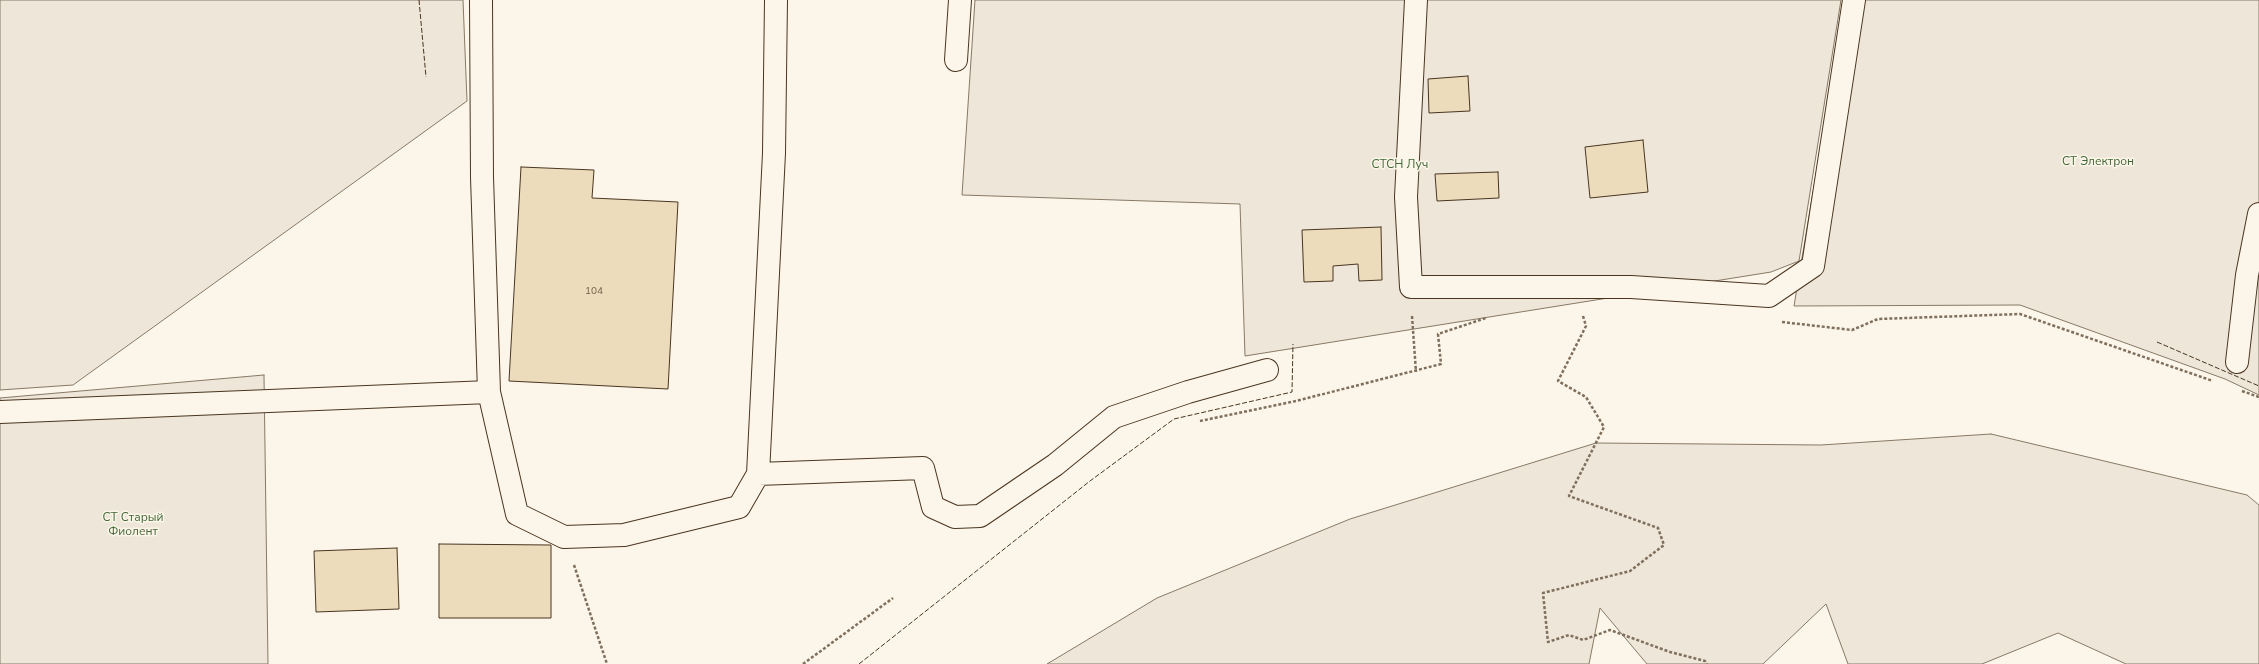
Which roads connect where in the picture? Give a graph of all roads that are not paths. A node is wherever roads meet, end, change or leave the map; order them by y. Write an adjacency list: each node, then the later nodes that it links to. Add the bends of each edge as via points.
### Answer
1 (481, 0): 10 (street, via 482,177)
2 (776, 0): 12 (street, via 774,153)
3 (960, 0): 6 (street)
4 (1416, 0): 5 (street, via 1406,198 1411,287 1631,287 1769,296 1813,266)
5 (1854, 0)
6 (956, 60)
7 (2259, 214): 8 (street, via 2247,275)
8 (2237, 362)
9 (1267, 370): 12 (street, via 1114,416 1055,465 980,516 954,517 933,508 923,468)
10 (489, 392): 11 (street); 12 (street, via 517,514 564,537 624,535 739,507)
11 (0, 412)
12 (758, 474)

